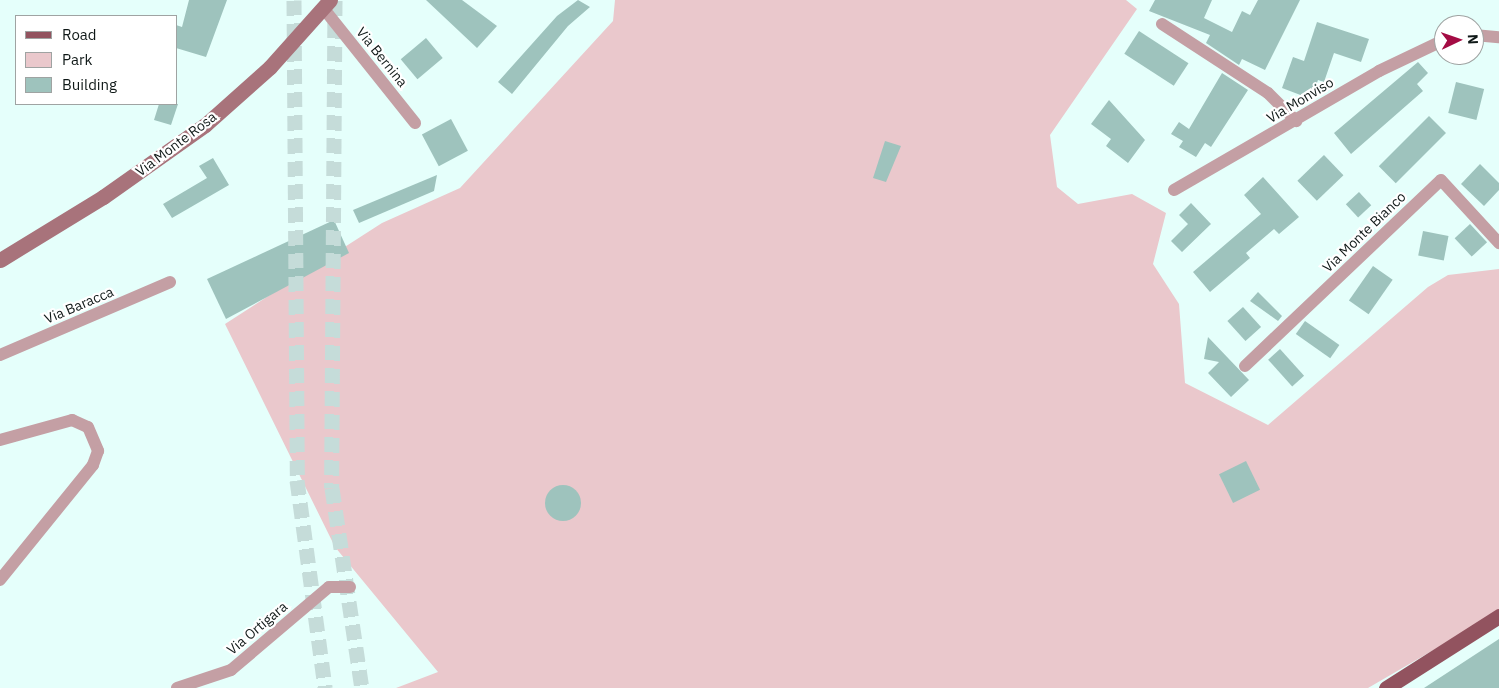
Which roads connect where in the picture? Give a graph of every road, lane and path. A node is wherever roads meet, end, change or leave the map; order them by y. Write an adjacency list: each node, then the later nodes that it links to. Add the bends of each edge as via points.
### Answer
1 (327, 4): 7 (street, Via Bernina); 10 (street, Via Monte Rosa, via 205,125 103,197)
2 (1162, 24): 6 (street, via 1268,93)
3 (1484, 36): 4 (street)
4 (1499, 38)
5 (1434, 45): 6 (street, Via Monviso, via 1379,71)
6 (1296, 120): 8 (street, Via Monviso)
7 (415, 123)
8 (1174, 190)
9 (1499, 243): 13 (street, Via Monte Bianco, via 1440,180)
10 (0, 260)
11 (170, 282): 12 (street, Via Baracca)
12 (0, 355)
13 (1246, 366)
14 (0, 440): 15 (street, via 72,420 88,427 98,451 94,465)
15 (0, 580)
16 (350, 587): 18 (street, Via Ortigara, via 329,587 230,670)
17 (1499, 616): 19 (main road)
18 (177, 688)
19 (1386, 688)

